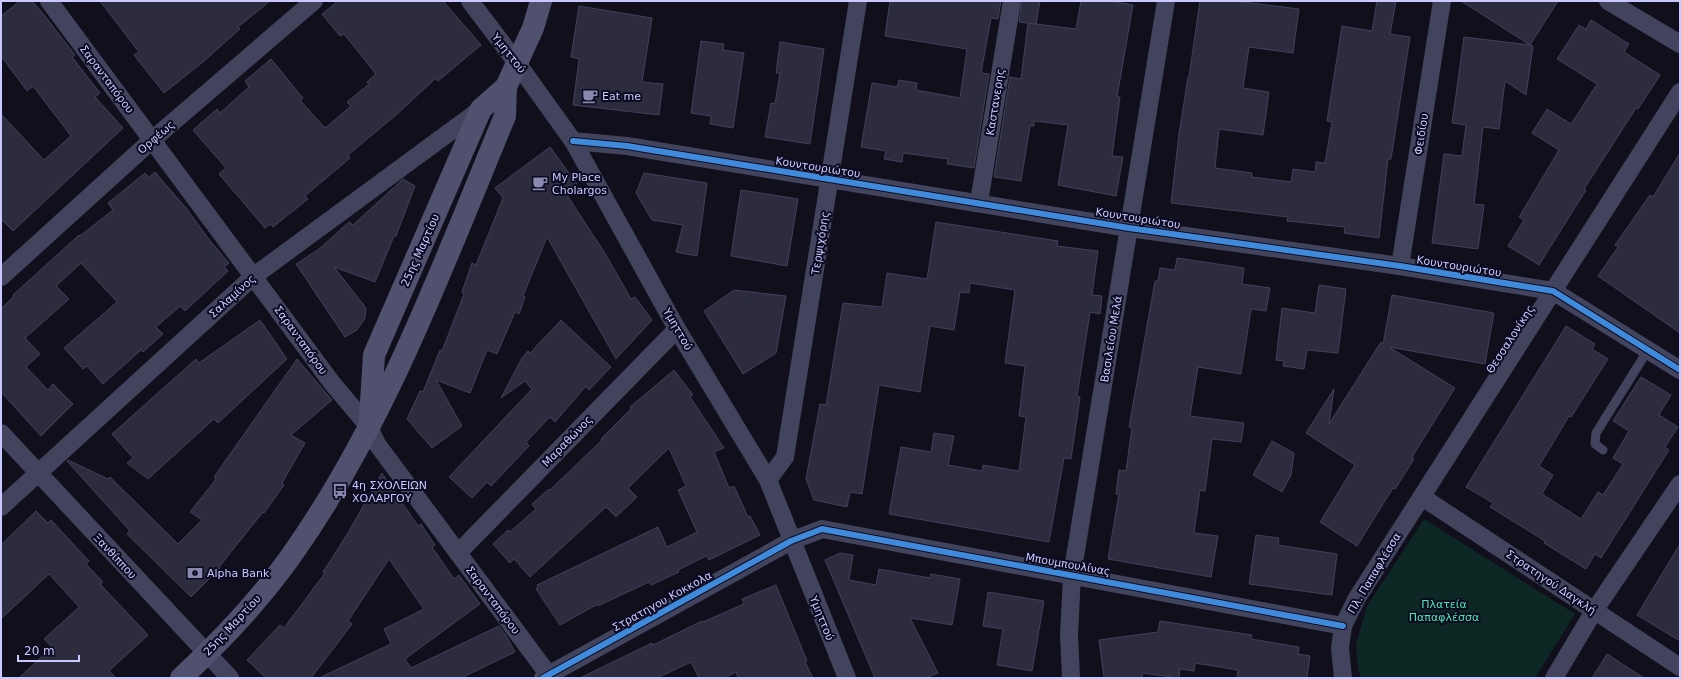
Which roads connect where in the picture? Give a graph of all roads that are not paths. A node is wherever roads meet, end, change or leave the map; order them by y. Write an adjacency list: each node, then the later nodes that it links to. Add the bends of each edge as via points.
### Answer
1 (49, 1): 15 (street, Σαρανταπόρου)
2 (314, 1): 15 (street, Ορφέως)
3 (470, 1): 11 (street, Υμηττού)
4 (542, 1): 11 (street, 25ης Μαρτίου)
5 (858, 1): 17 (street, Τερψιχόρης)
6 (1012, 1): 18 (street, Καστανερης)
7 (1166, 1): 19 (street, Βασιλείου Μελά)
8 (1442, 1): 20 (street, Φειδίου)
9 (1608, 1): 10 (street)
10 (1680, 44)
11 (518, 63): 12 (street, 25ης Μαρτίου); 16 (street, Υμηττού)
12 (506, 87): 14 (street, 25ης Μαρτίου); 27 (street, 25ης Μαρτίου, via 505,116 400,365)
13 (1680, 92): 23 (street, Θεσσαλονίκης)
14 (481, 109): 21 (street, Σαλαμίνος); 27 (street, 25ης Μαρτίου, via 374,355)
15 (152, 140): 21 (street, Σαρανταπόρου); 22 (street, Ορφέως)
16 (572, 141): 17 (street, Κουντουριώτου, via 627,146); 24 (street, Υμηττού)
17 (830, 179): 18 (street, Κουντουριώτου); 31 (street, Τερψιχόρης, via 785,457)
18 (979, 202): 19 (street, Κουντουριώτου)
19 (1129, 228): 20 (street, Κουντουριώτου); 37 (street, Βασιλείου Μελά)
20 (1400, 266): 23 (street, Κουντουριώτου)
21 (254, 276): 27 (street, Σαρανταπόρου, via 332,383); 30 (street, Σαλαμίνος)
22 (1, 277)
23 (1553, 291): 25 (street, Κουντουριώτου); 33 (street, Θεσσαλονίκης)
24 (677, 329): 31 (street, Υμηττού); 36 (street, Μαραθώνος)
25 (1648, 350): 26 (street, Κουντουριώτου); 29 (lane, via 1596,433 1595,444)
26 (1680, 370)
27 (369, 427): 36 (street, Σαρανταπόρου, via 378,444); 40 (street, 25ης Μαρτίου, via 333,491 290,556 249,609)
28 (1, 433): 30 (street, Ξανθίππου)
29 (1603, 450)
30 (38, 473): 34 (street, Σαλαμίνος); 40 (street, Ξανθίππου)
31 (768, 480): 35 (street, Υμηττού)
32 (1680, 484): 38 (street)
33 (1422, 496): 38 (street, Στρατηγού Δαγκλή); 39 (street, Πλ. Παπαφλέσσα, via 1357,598)
34 (1, 507)
35 (791, 541): 37 (street, Μπουμπουλίνας, via 822,529); 42 (street, Στρατηγου Κοκκολα); 45 (street, Υμηττού)
36 (458, 552): 42 (street, Σαρανταπόρου)
37 (1072, 575): 39 (street, Μπουμπουλίνας); 46 (street, Βασιλείου Μελά, via 1069,635)
38 (1594, 611): 41 (street, Στρατηγού Δαγκλή); 48 (street)
39 (1343, 626): 47 (street, Πλ. Παπαφλέσσα, via 1340,648)
40 (206, 654): 43 (street, 25ης Μαρτίου); 44 (street, Ξανθίππου)
41 (1680, 667)
42 (547, 677)
43 (180, 678)
44 (230, 678)
45 (847, 678)
46 (1071, 678)
47 (1343, 678)
48 (1554, 678)

